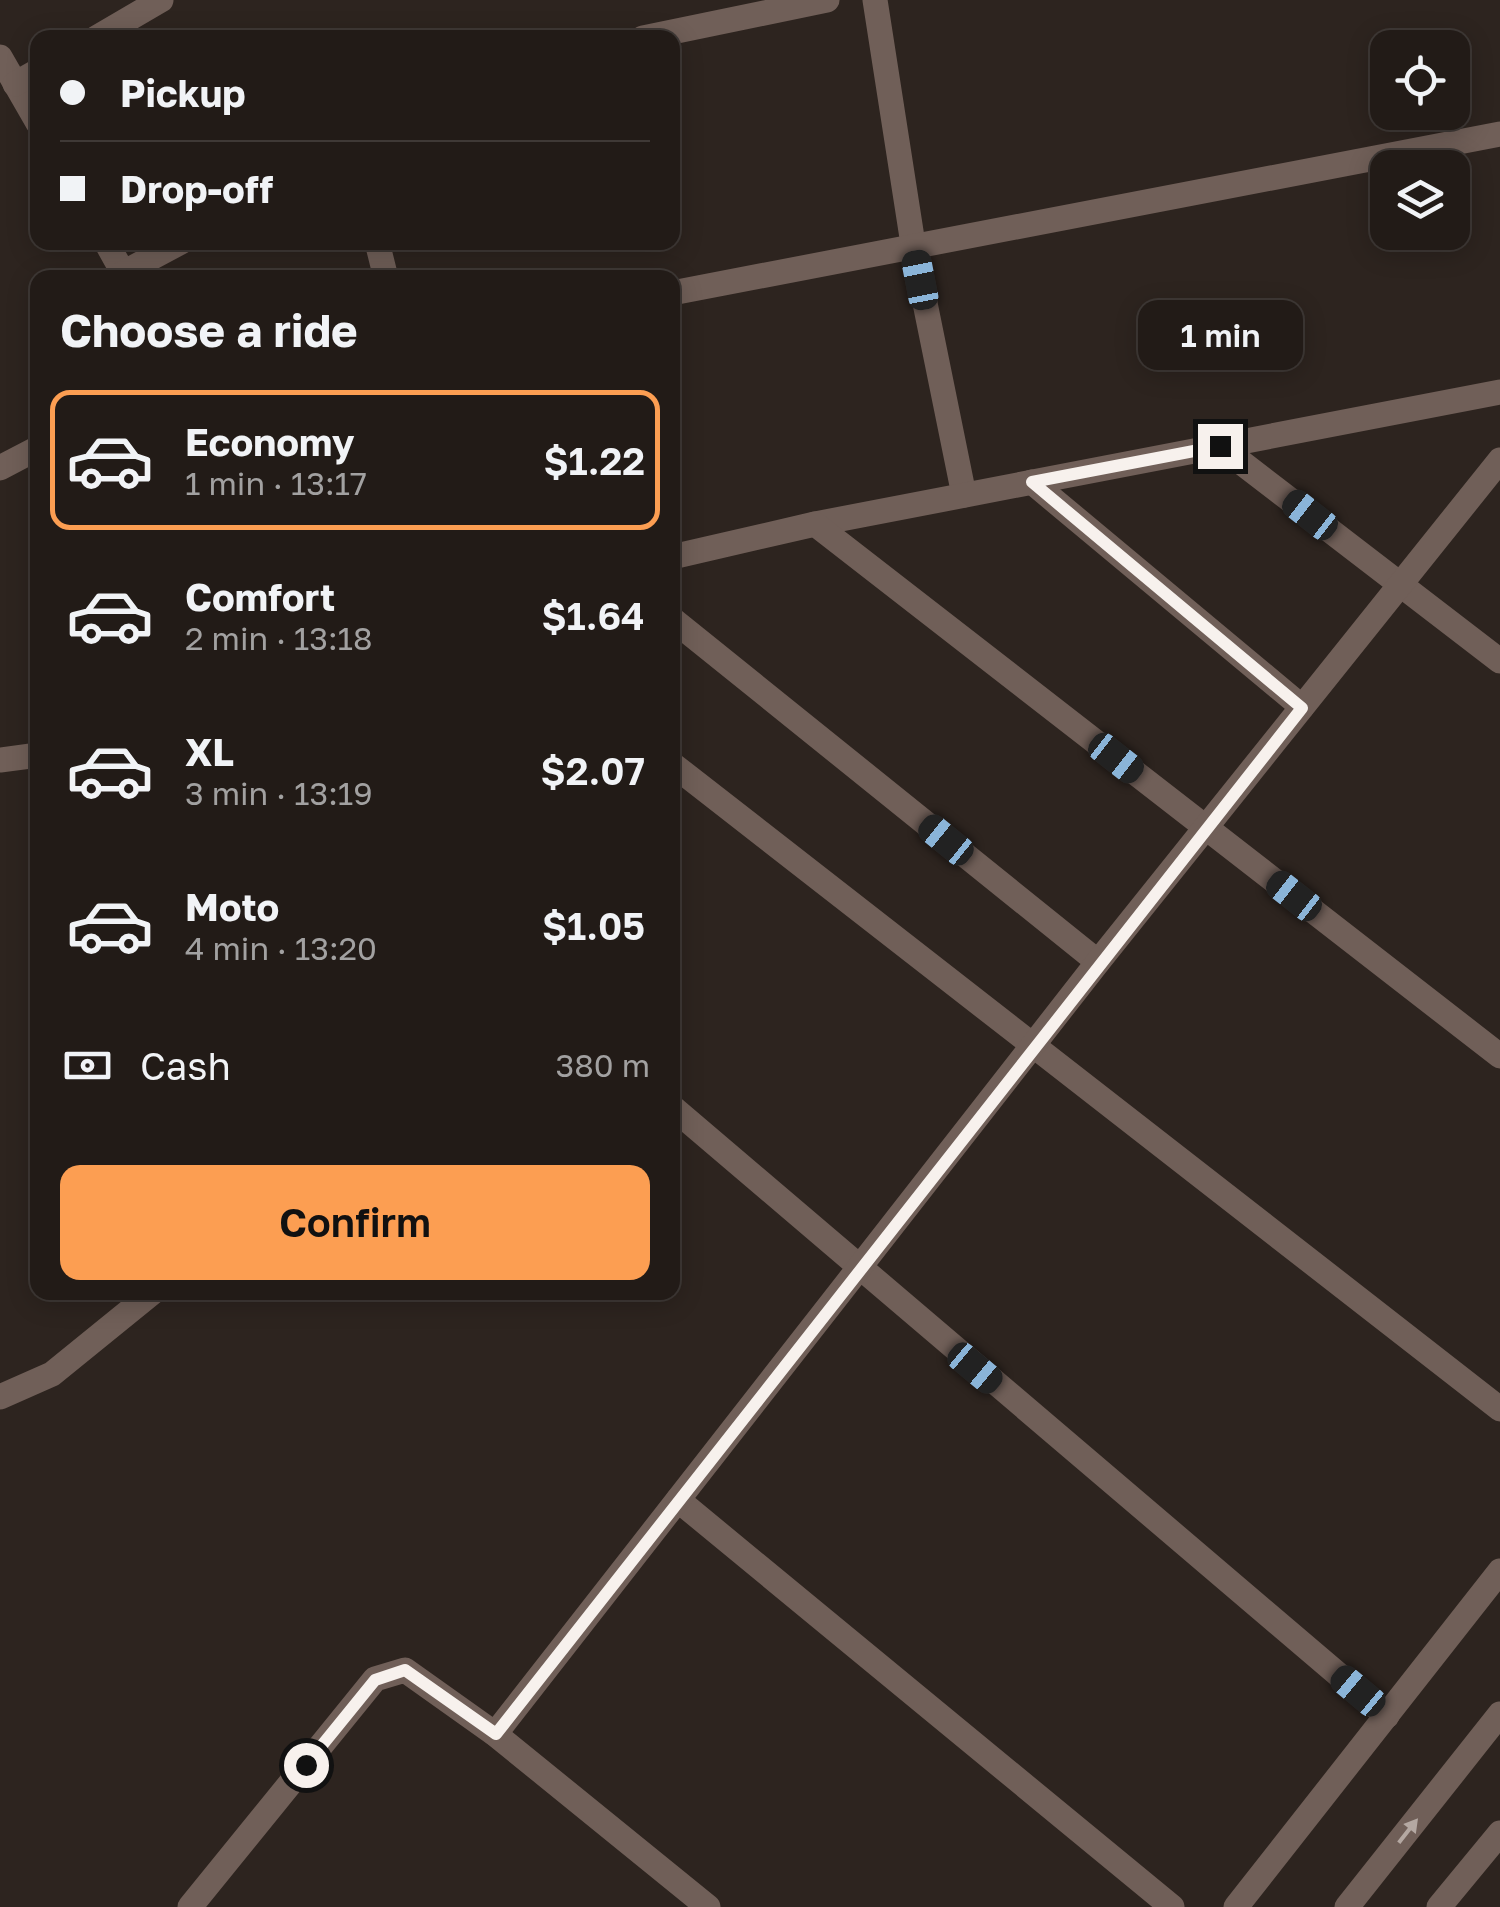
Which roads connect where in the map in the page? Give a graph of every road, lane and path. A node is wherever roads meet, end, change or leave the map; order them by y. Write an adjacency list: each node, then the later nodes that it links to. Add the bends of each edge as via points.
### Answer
1 (162, 0): 4 (street)
2 (827, 0): 5 (street)
3 (875, 0): 9 (street)
4 (110, 30)
5 (680, 30)
6 (0, 57): 7 (street)
7 (26, 77)
8 (1500, 134): 9 (street)
9 (912, 244): 12 (street); 19 (street)
10 (167, 250): 11 (street)
11 (133, 270)
12 (680, 291)
13 (1500, 392): 14 (street)
14 (1220, 446): 18 (street); 22 (street)
15 (30, 452): 17 (street)
16 (1500, 460): 22 (street)
17 (0, 468)
18 (1032, 482): 19 (street); 25 (street)
19 (964, 495): 20 (street)
20 (814, 524): 21 (street); 29 (street)
21 (680, 556)
22 (1400, 584): 24 (street); 25 (street)
23 (680, 624): 30 (street)
24 (1500, 661)
25 (1302, 708): 29 (street)
26 (30, 756): 27 (street)
27 (0, 760)
28 (680, 770): 31 (street)
29 (1206, 828): 30 (street); 32 (street)
30 (1098, 962): 31 (street)
31 (1031, 1048): 34 (street); 37 (street)
32 (1500, 1056)
33 (680, 1113): 34 (street)
34 (857, 1268): 38 (street); 41 (street)
35 (143, 1300): 36 (street, via 52,1374)
36 (0, 1397)
37 (1500, 1409)
38 (678, 1500): 42 (street); 46 (street)
39 (1500, 1571): 41 (street)
40 (1500, 1714): 48 (street, one-way to 40)
41 (1388, 1716): 47 (street)
42 (496, 1734): 44 (street, via 405,1670 375,1680); 45 (street)
43 (1500, 1834): 49 (street)
44 (190, 1907)
45 (708, 1907)
46 (1172, 1907)
47 (1236, 1907)
48 (1347, 1907)
49 (1439, 1907)

